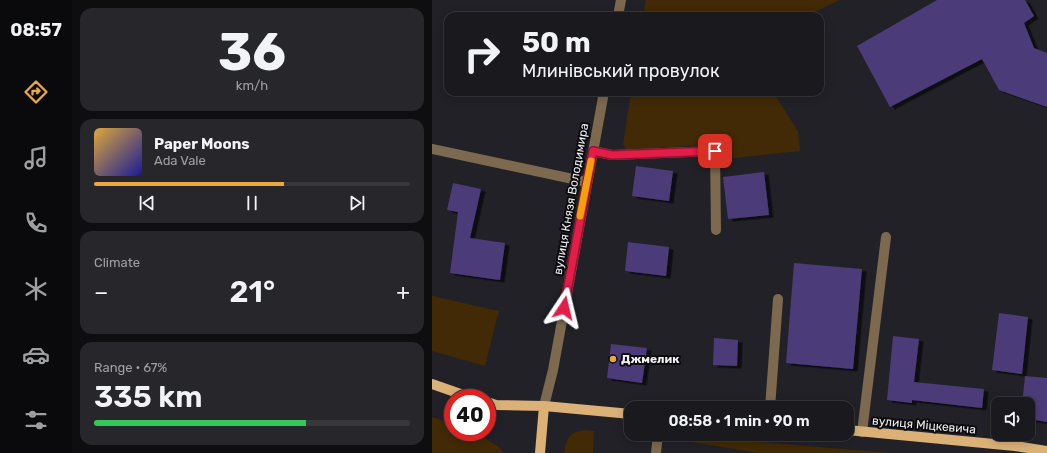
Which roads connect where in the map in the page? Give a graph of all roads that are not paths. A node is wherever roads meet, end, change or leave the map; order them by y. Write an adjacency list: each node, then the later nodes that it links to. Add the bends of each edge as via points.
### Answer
1 (621, 0): 2 (street)
2 (619, 12)
3 (603, 96): 5 (street, вулиця Князя Володимира)
4 (432, 149): 6 (street)
5 (593, 151): 6 (street, вулиця Князя Володимира); 7 (street, via 612,155 715,151)
6 (587, 182): 14 (street, вулиця Князя Володимира)
7 (716, 230)
8 (886, 237): 17 (street)
9 (778, 299): 12 (street)
10 (432, 384): 11 (main road)
11 (446, 389)
12 (771, 401)
13 (496, 405): 14 (main road)
14 (544, 406): 15 (main road); 21 (main road, вулиця Князя Володимира)
15 (624, 413)
16 (854, 431): 17 (main road, вулиця Міцкевича)
17 (862, 432): 19 (main road, вулиця Міцкевича)
18 (657, 441): 22 (street)
19 (1014, 450): 20 (main road, вулиця Міцкевича)
20 (1047, 451)
21 (540, 453)
22 (656, 453)

